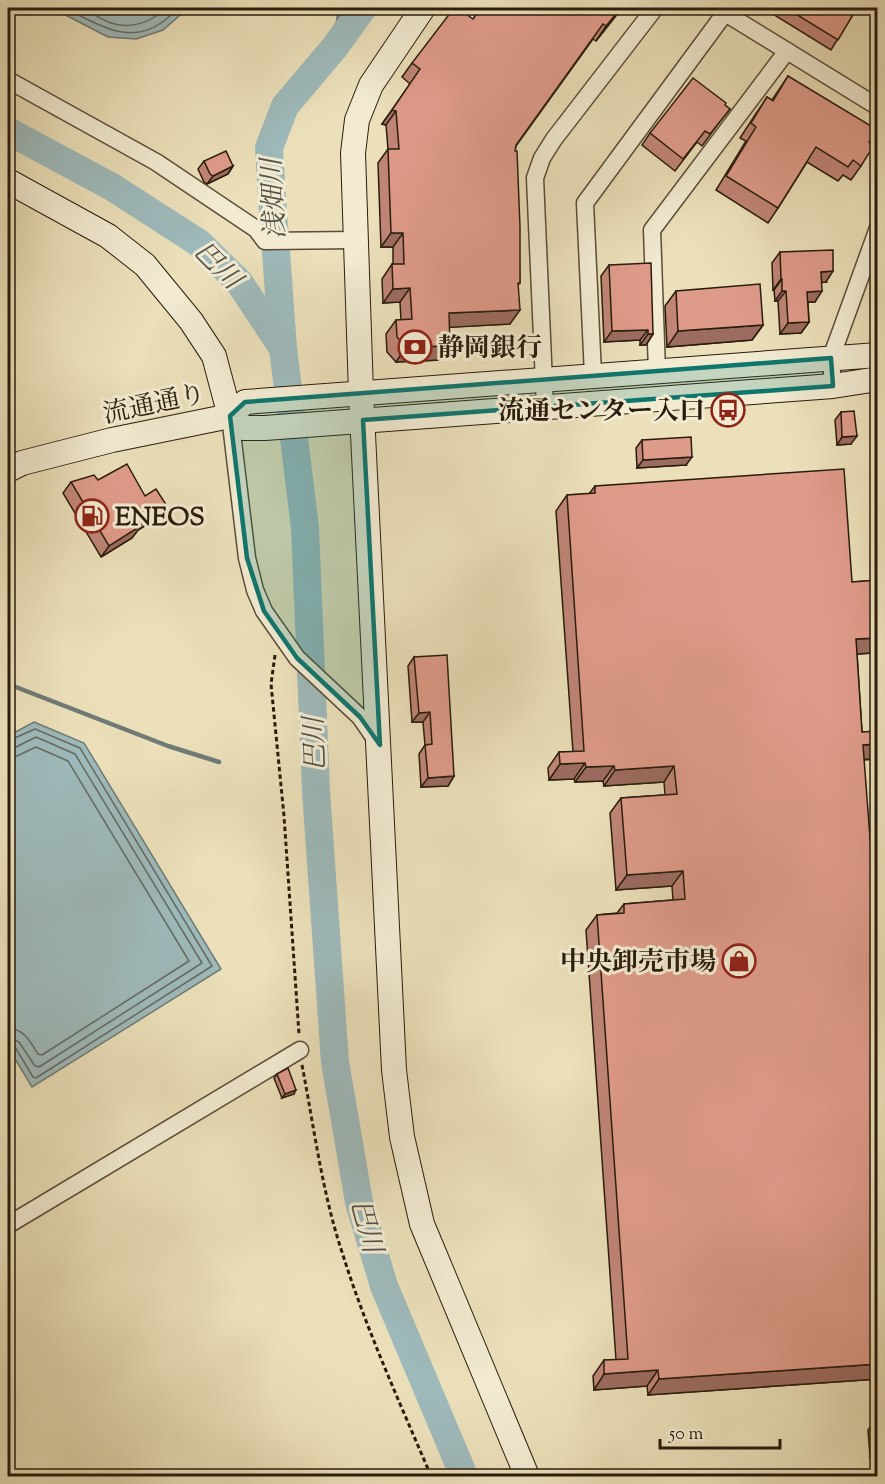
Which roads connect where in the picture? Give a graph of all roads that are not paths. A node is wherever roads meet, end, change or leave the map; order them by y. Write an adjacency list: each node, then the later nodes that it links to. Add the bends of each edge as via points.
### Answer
1 (423, 8): 9 (street, via 371,85 357,120 353,153)
2 (654, 8): 14 (street, via 554,138 535,178)
3 (720, 10): 4 (street); 13 (street, via 585,203)
4 (787, 51): 6 (street); 12 (street, via 652,230)
5 (8, 80): 9 (street, via 156,162 256,229 265,241)
6 (878, 107)
7 (8, 181): 19 (street, 流通通り, via 108,236 145,265 214,356)
8 (878, 228): 11 (street)
9 (355, 240): 17 (street)
10 (878, 355): 11 (street)
11 (831, 358): 12 (street); 16 (street)
12 (657, 370): 13 (street)
13 (593, 375): 14 (street)
14 (544, 379): 17 (street); 18 (street)
15 (878, 379): 16 (street)
16 (833, 386): 18 (street)
17 (361, 393): 19 (street, via 245,402); 20 (street)
18 (545, 406): 20 (street)
19 (230, 416): 20 (street, via 243,428); 21 (street, 流通通り, via 112,440); 22 (street, via 247,558 264,611 297,658 360,717)
20 (363, 420): 22 (street)
21 (8, 470)
22 (380, 745): 25 (street, via 394,1070 402,1137 422,1224)
23 (300, 1050): 24 (street)
24 (8, 1225)
25 (527, 1476)

